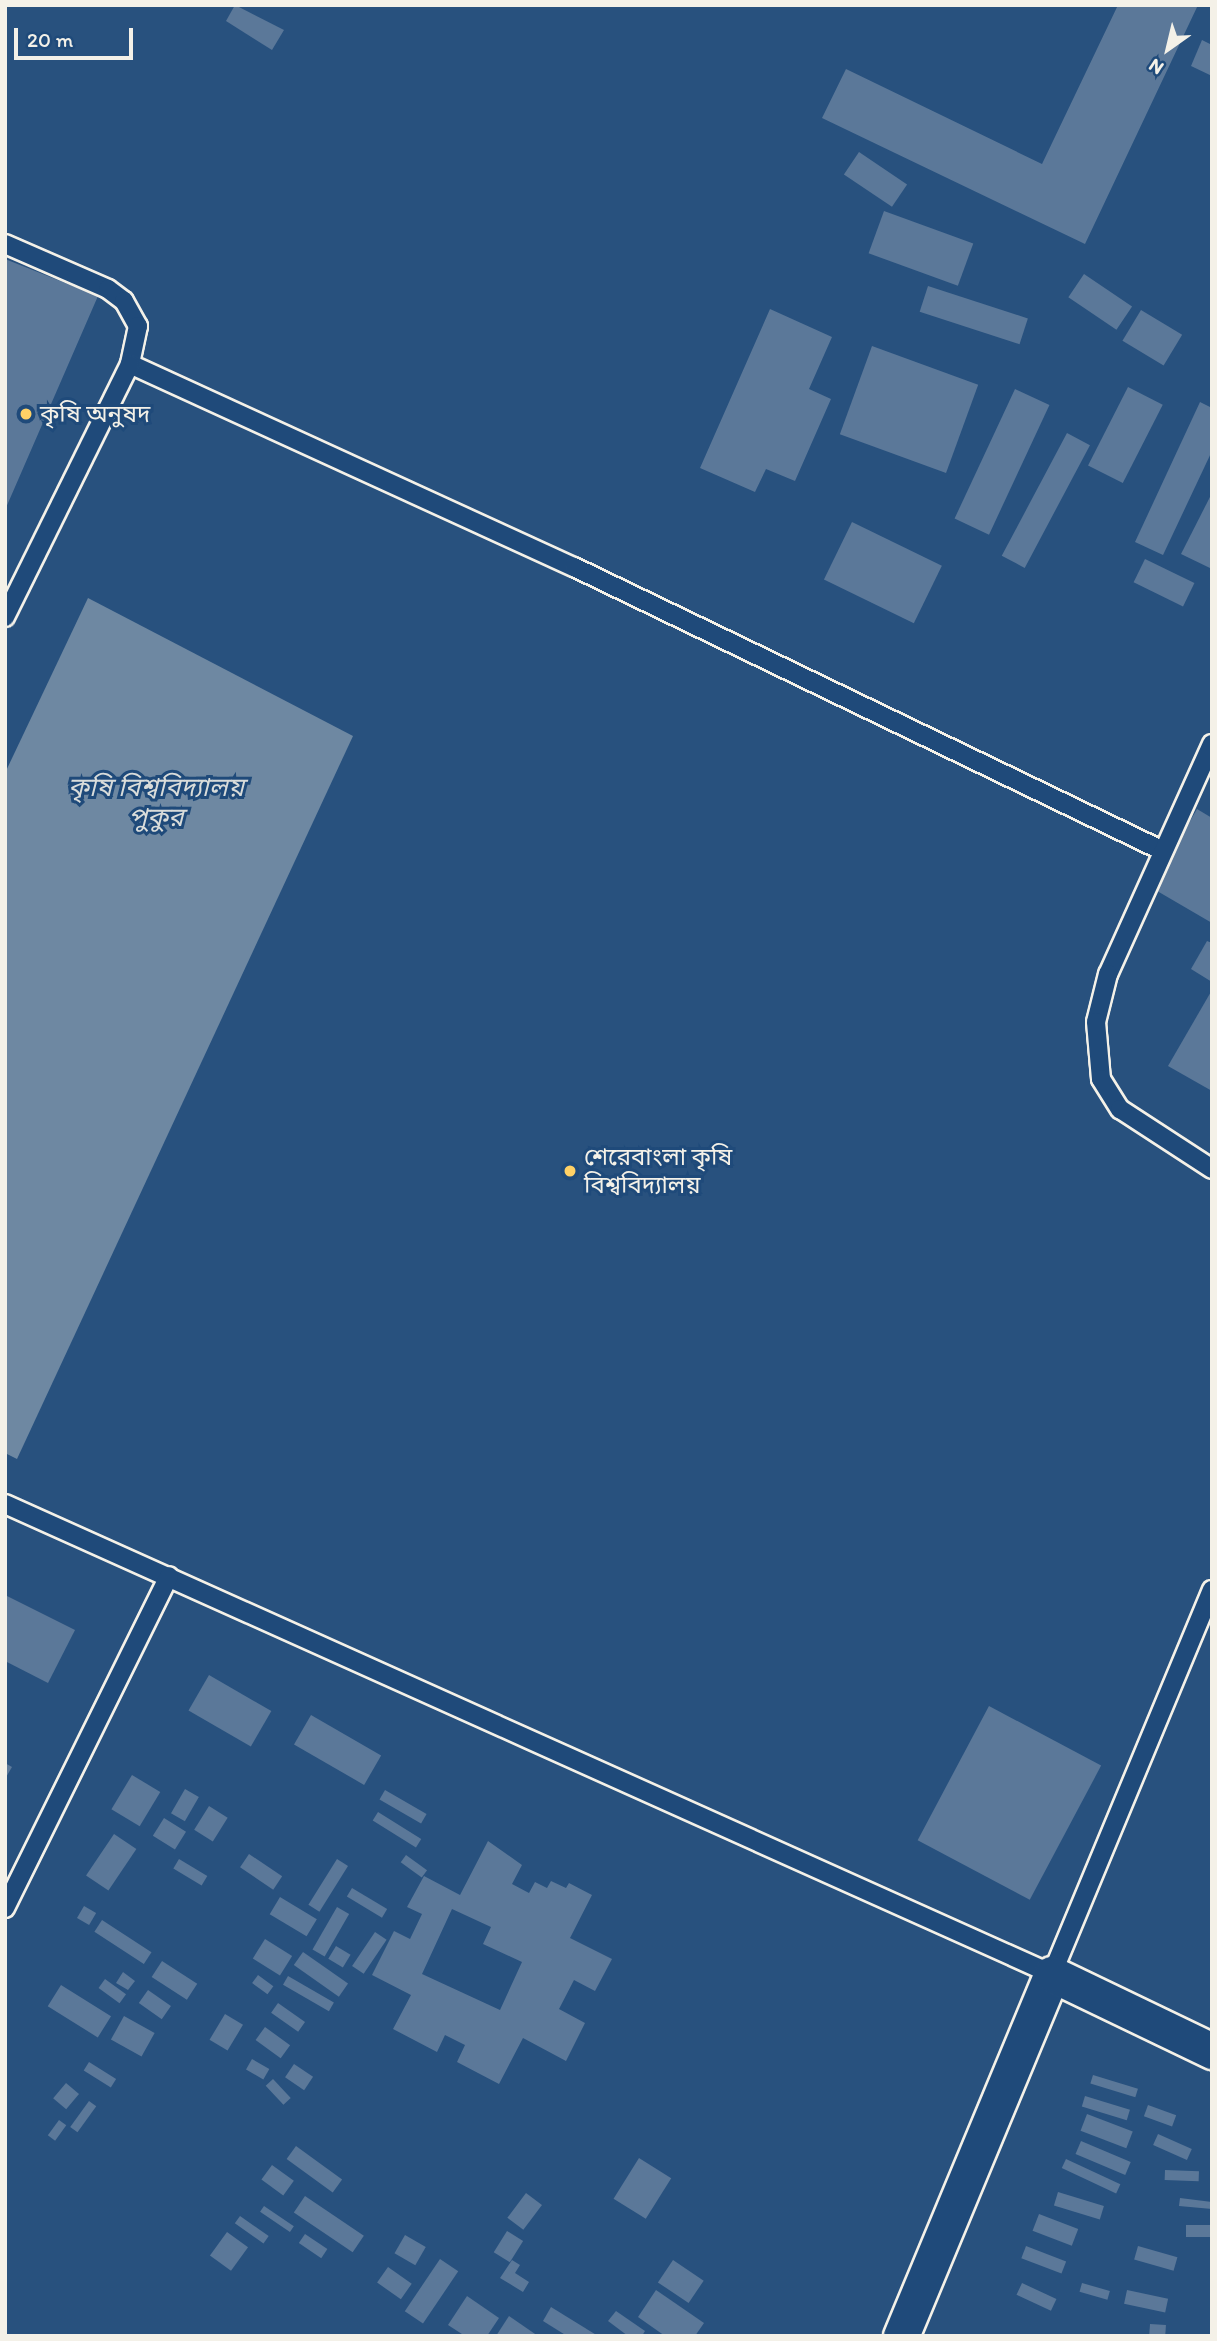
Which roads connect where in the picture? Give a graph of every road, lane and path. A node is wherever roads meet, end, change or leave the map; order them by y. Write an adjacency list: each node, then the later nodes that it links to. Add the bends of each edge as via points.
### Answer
1 (5, 244): 2 (lane, via 108,289 124,301 138,326)
2 (130, 364): 3 (lane); 5 (lane, via 573,567)
3 (5, 617)
4 (1212, 744): 5 (lane)
5 (1161, 850): 6 (lane, via 1108,974 1096,1023 1101,1079 1120,1109)
6 (1212, 1168)
7 (5, 1504): 8 (lane)
8 (169, 1576): 10 (lane); 11 (lane)
9 (1212, 1590): 11 (lane)
10 (5, 1909)
11 (1052, 1974): 12 (street); 13 (street)
12 (1212, 2051)
13 (901, 2336)

